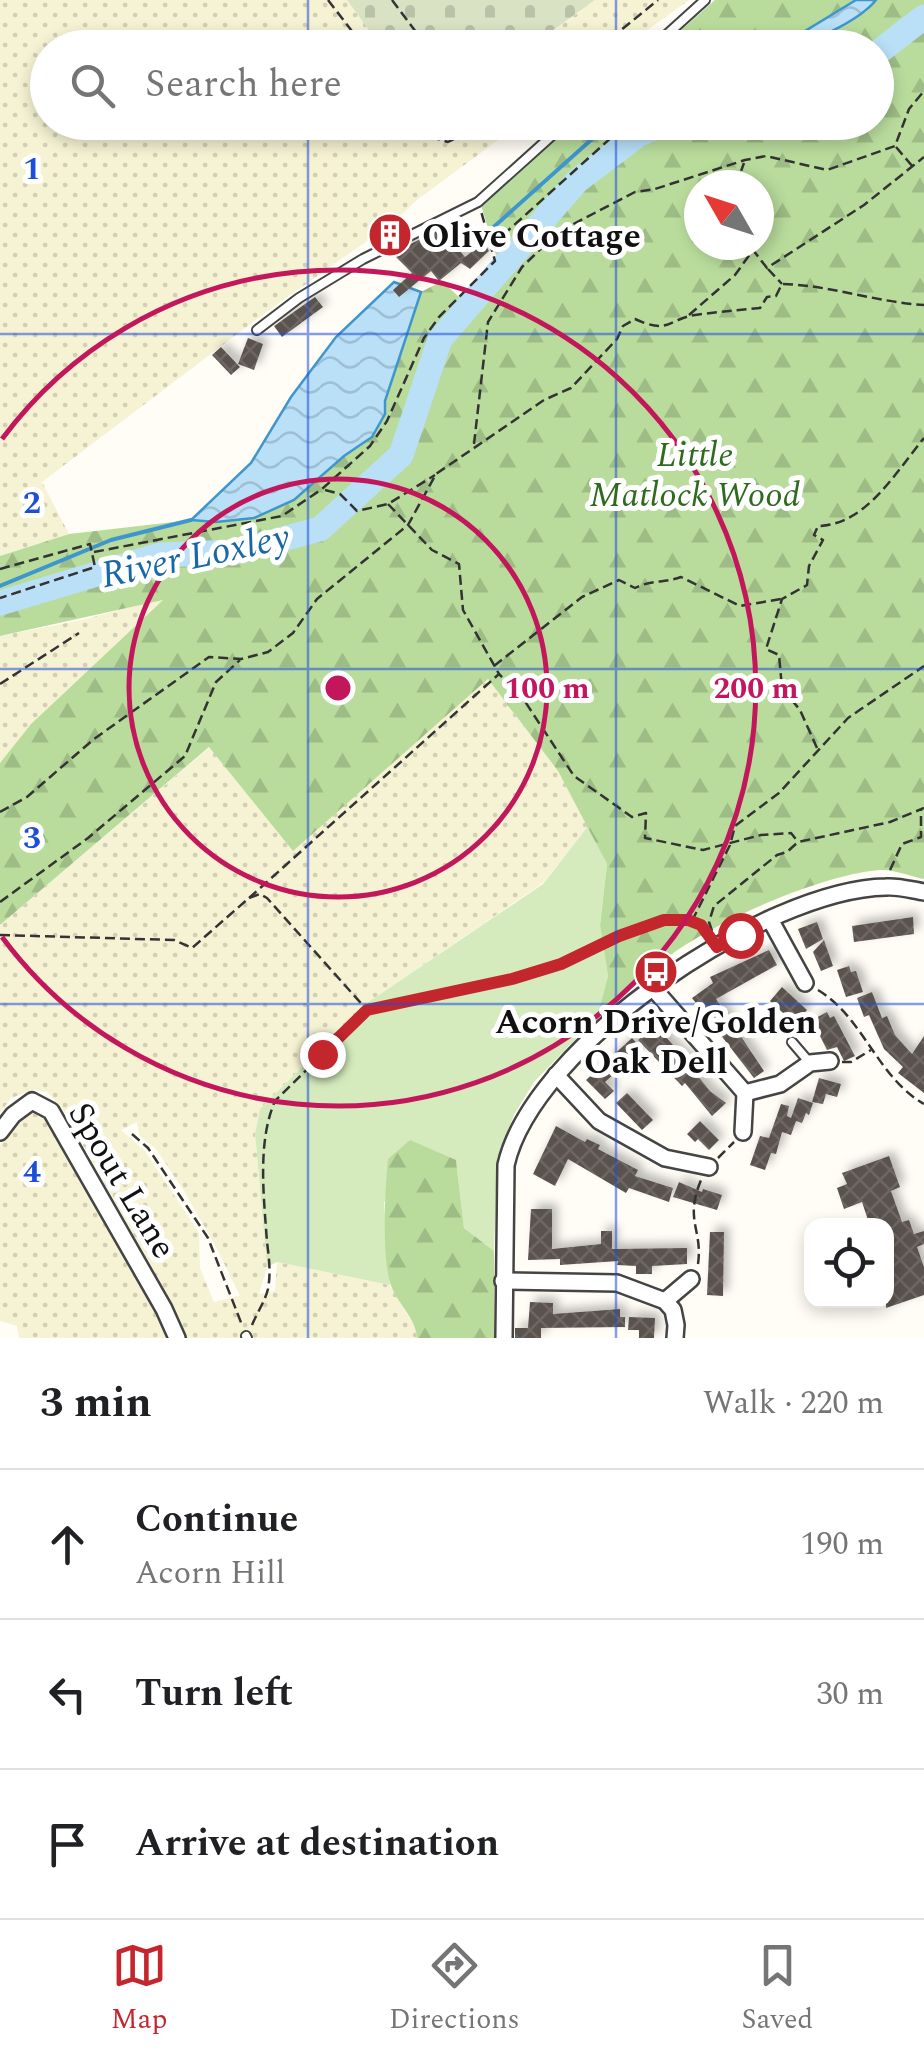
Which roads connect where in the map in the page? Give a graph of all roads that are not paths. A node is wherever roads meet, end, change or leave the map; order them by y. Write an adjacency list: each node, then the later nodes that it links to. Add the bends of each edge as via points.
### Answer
1 (705, 0): 2 (lane)
2 (672, 30)
3 (547, 140): 4 (lane, via 478,202 363,259)
4 (257, 330)
5 (924, 892): 6 (street, via 888,886 845,893)
6 (771, 920): 7 (street); 8 (street)
7 (805, 984)
8 (652, 988): 12 (street); 13 (street)
9 (792, 1042): 11 (lane)
10 (830, 1061): 11 (street)
11 (810, 1063): 13 (street, via 780,1084)
12 (556, 1074): 16 (street, via 599,1121 664,1158); 18 (street, via 510,1147)
13 (745, 1093): 15 (street)
14 (0, 1132): 20 (street, Spout Lane, via 32,1101 51,1111)
15 (743, 1132)
16 (710, 1168)
17 (691, 1279): 19 (street)
18 (504, 1281): 19 (street, via 604,1281); 21 (street)
19 (665, 1300): 22 (street)
20 (177, 1338)
21 (504, 1338)
22 (675, 1338)

